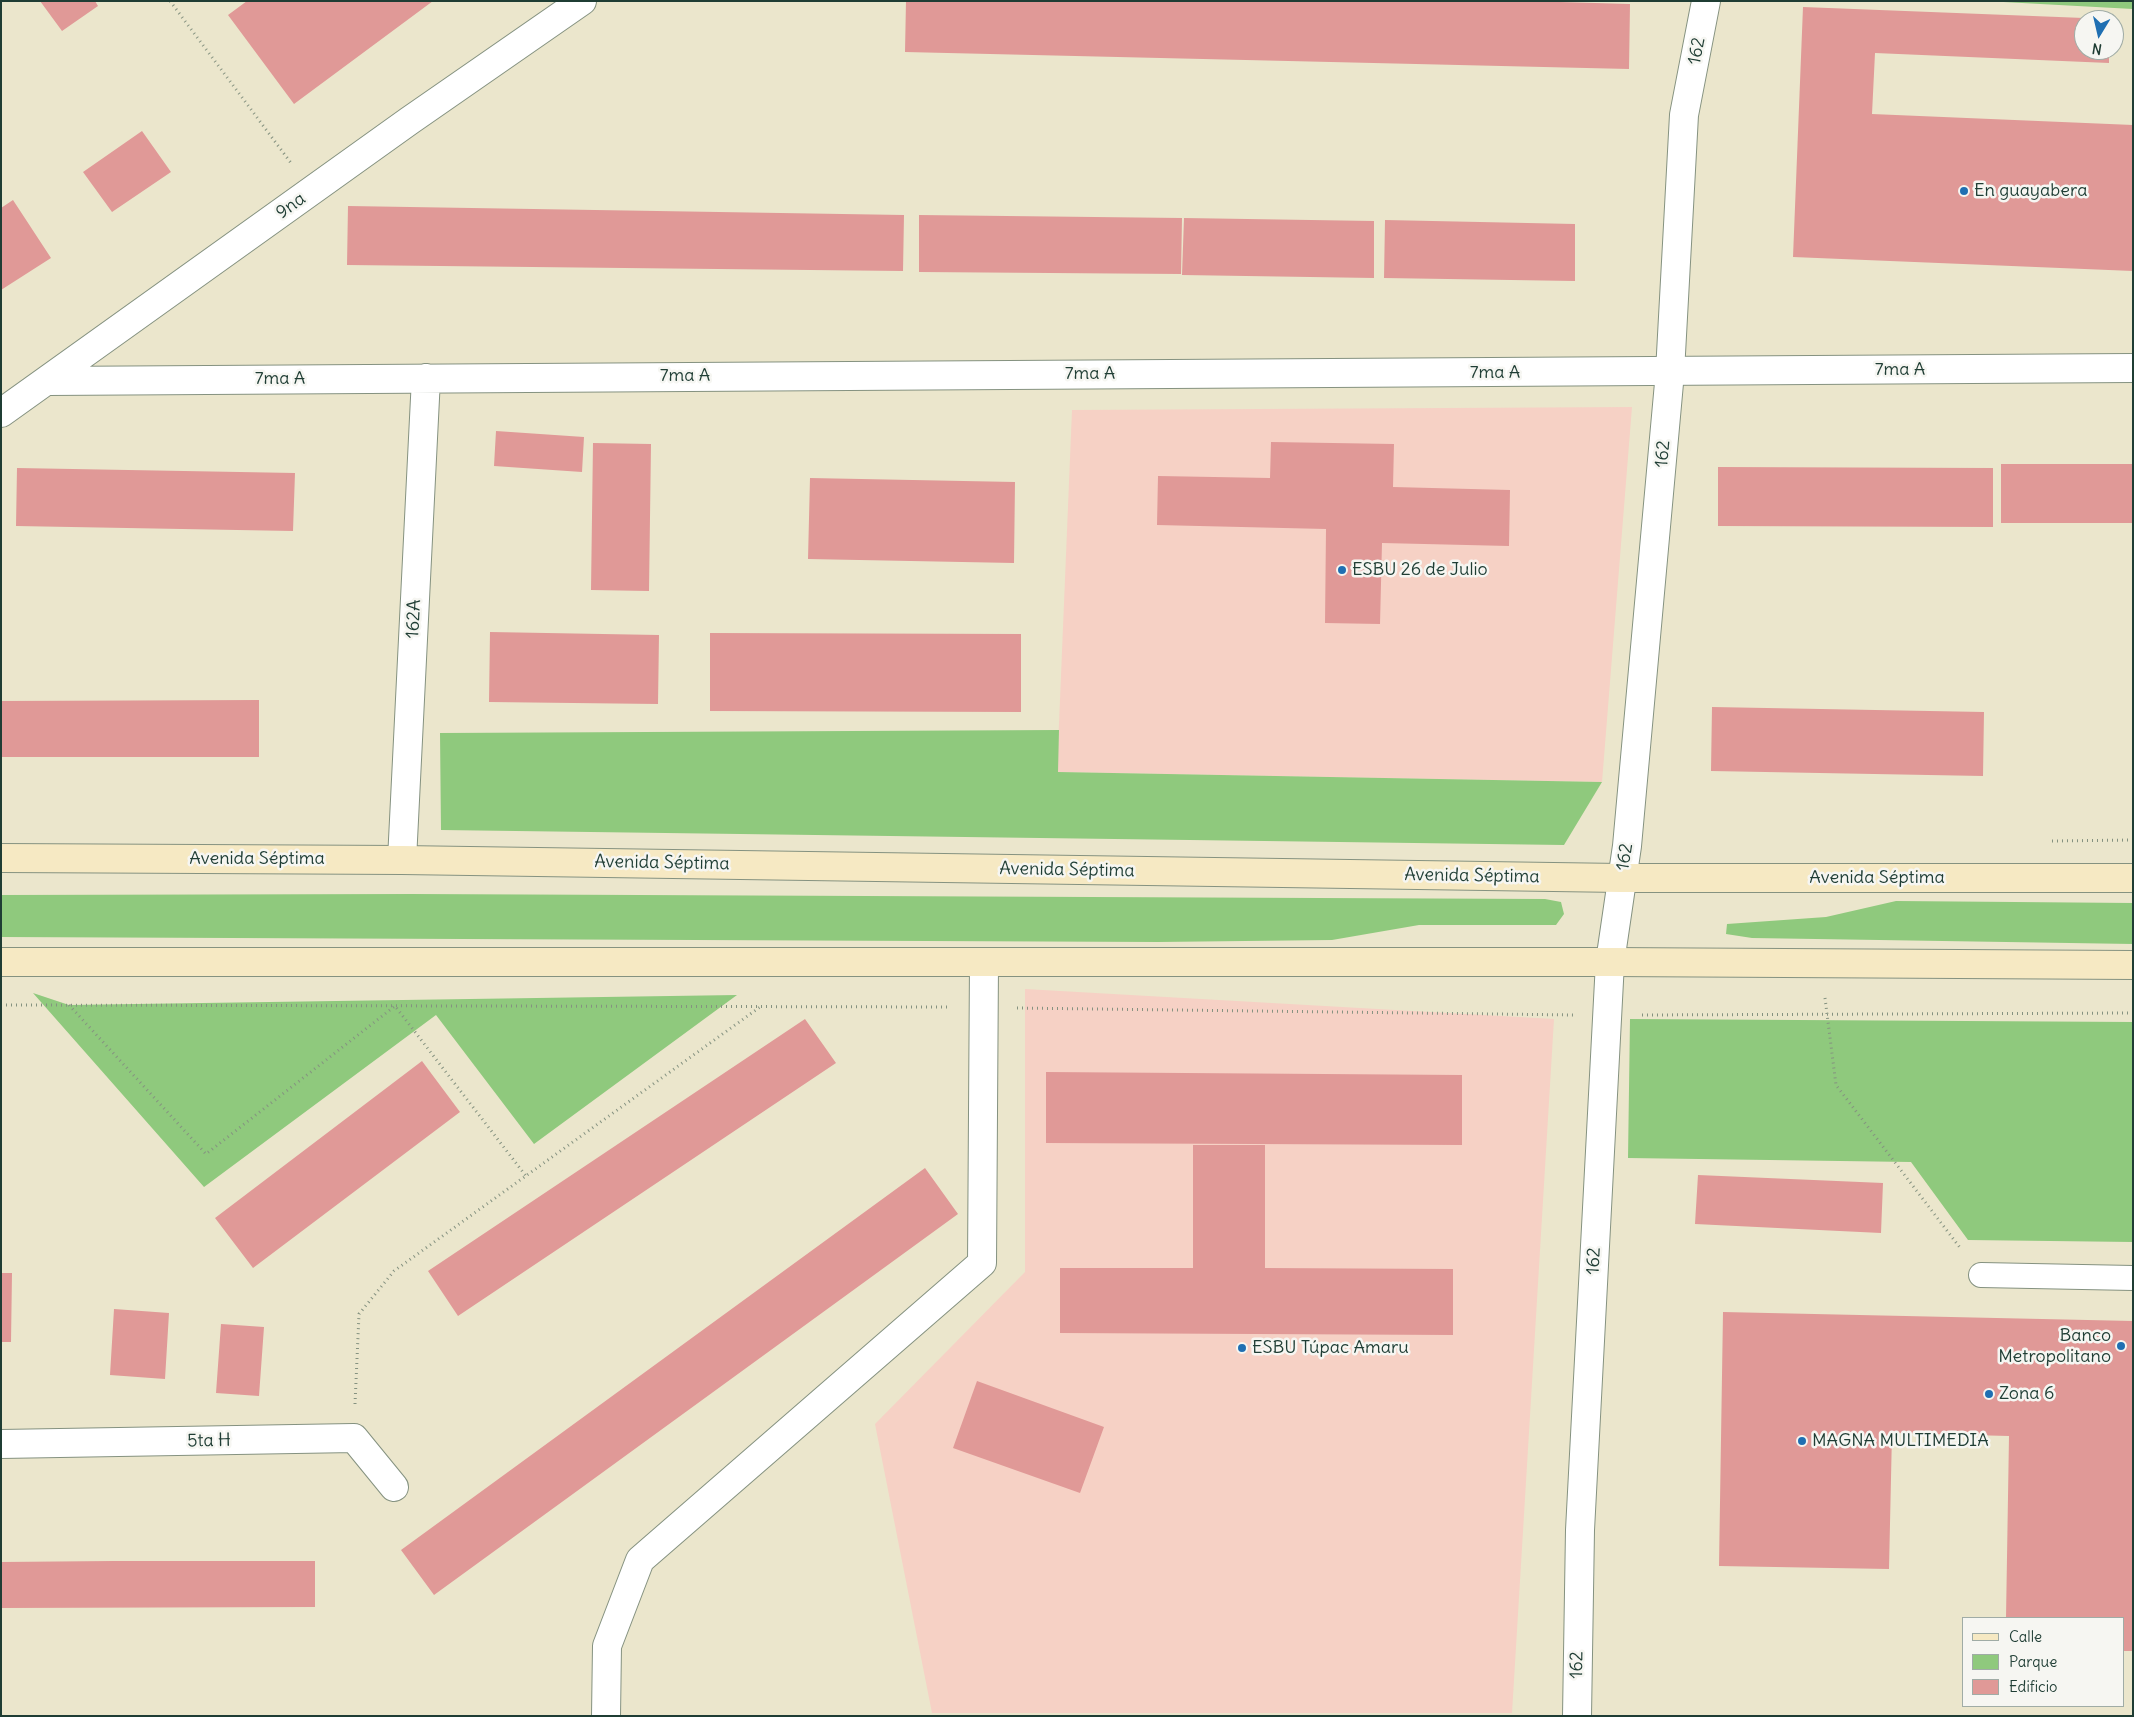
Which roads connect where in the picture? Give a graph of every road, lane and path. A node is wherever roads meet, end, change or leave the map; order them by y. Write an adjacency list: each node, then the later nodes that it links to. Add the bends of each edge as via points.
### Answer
1 (170, 1): 4 (path)
2 (582, 1): 4 (street, 9na)
3 (1706, 1): 6 (street, 162, via 1684,115)
4 (312, 191): 8 (street, 9na)
5 (2133, 368): 6 (street, 7ma A)
6 (1670, 372): 7 (street, 7ma A); 12 (street, 162, via 1627,846)
7 (426, 378): 8 (street, 7ma A); 11 (street, 162A)
8 (47, 380): 9 (street, 9na)
9 (1, 413)
10 (1, 858): 11 (main road, Avenida Séptima)
11 (402, 860): 12 (main road, Avenida Séptima)
12 (1621, 878): 13 (main road, Avenida Séptima); 15 (street, 162)
13 (2133, 878)
14 (1, 962): 16 (main road)
15 (1610, 962): 16 (main road); 17 (main road); 26 (street, 162)
16 (984, 963): 23 (street)
17 (1820, 963): 18 (main road); 24 (path)
18 (2133, 965)
19 (1, 1005): 20 (path)
20 (69, 1005): 21 (path); 21 (path, via 206,1154)
21 (395, 1006): 22 (path); 27 (path)
22 (760, 1007): 23 (path); 27 (path)
23 (984, 1007): 26 (path); 33 (street, via 982,1262 640,1560 607,1646)
24 (1828, 1013): 25 (path); 26 (path); 28 (path, via 1836,1085)
25 (2133, 1013)
26 (1607, 1015): 34 (street, 162, via 1580,1530)
27 (526, 1176): 30 (path, via 394,1271 359,1314)
28 (1980, 1275): 29 (lane)
29 (2133, 1278)
30 (354, 1438): 31 (street, 5ta H); 32 (street)
31 (1, 1444)
32 (394, 1487)
33 (606, 1716)
34 (1577, 1716)

